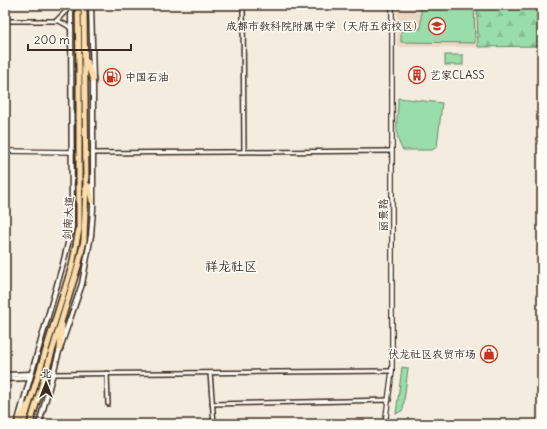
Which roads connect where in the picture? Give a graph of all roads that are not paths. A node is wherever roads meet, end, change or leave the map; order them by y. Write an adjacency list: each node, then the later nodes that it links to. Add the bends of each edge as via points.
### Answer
1 (78, 5): 28 (highway, 剑南大道, via 79,229 72,266)
2 (84, 5): 10 (highway, 剑南大道)
3 (91, 5): 11 (main road)
4 (244, 5): 16 (street)
5 (392, 5): 13 (street, 丽景路)
6 (71, 6): 8 (street); 9 (main road)
7 (5, 21): 8 (street)
8 (56, 21): 9 (street)
9 (71, 29): 15 (main road)
10 (85, 56): 11 (highway); 12 (highway, 剑南大道)
11 (93, 80): 17 (main road)
12 (86, 148): 18 (highway); 19 (highway, 剑南大道, via 84,240)
13 (392, 151): 16 (street); 21 (street, 丽景路)
14 (5, 152): 15 (street)
15 (72, 152): 26 (main road, via 72,227)
16 (244, 152): 17 (street)
17 (92, 153): 18 (main road)
18 (92, 201): 20 (main road, via 92,225 82,284)
19 (62, 316): 20 (highway); 34 (highway, 剑南大道)
20 (60, 348): 23 (main road)
21 (392, 371): 22 (street); 29 (street, 丽景路)
22 (210, 373): 24 (street); 31 (street)
23 (53, 374): 24 (street); 35 (main road)
24 (107, 374): 30 (street)
25 (5, 375): 26 (main road)
26 (31, 376): 27 (main road); 32 (main road)
27 (5, 379)
28 (32, 399): 32 (highway); 33 (highway, 剑南大道)
29 (389, 400): 31 (street); 37 (street, 丽景路)
30 (108, 404)
31 (212, 404): 36 (street)
32 (17, 423)
33 (23, 424)
34 (30, 424)
35 (39, 424)
36 (214, 424)
37 (385, 424)

